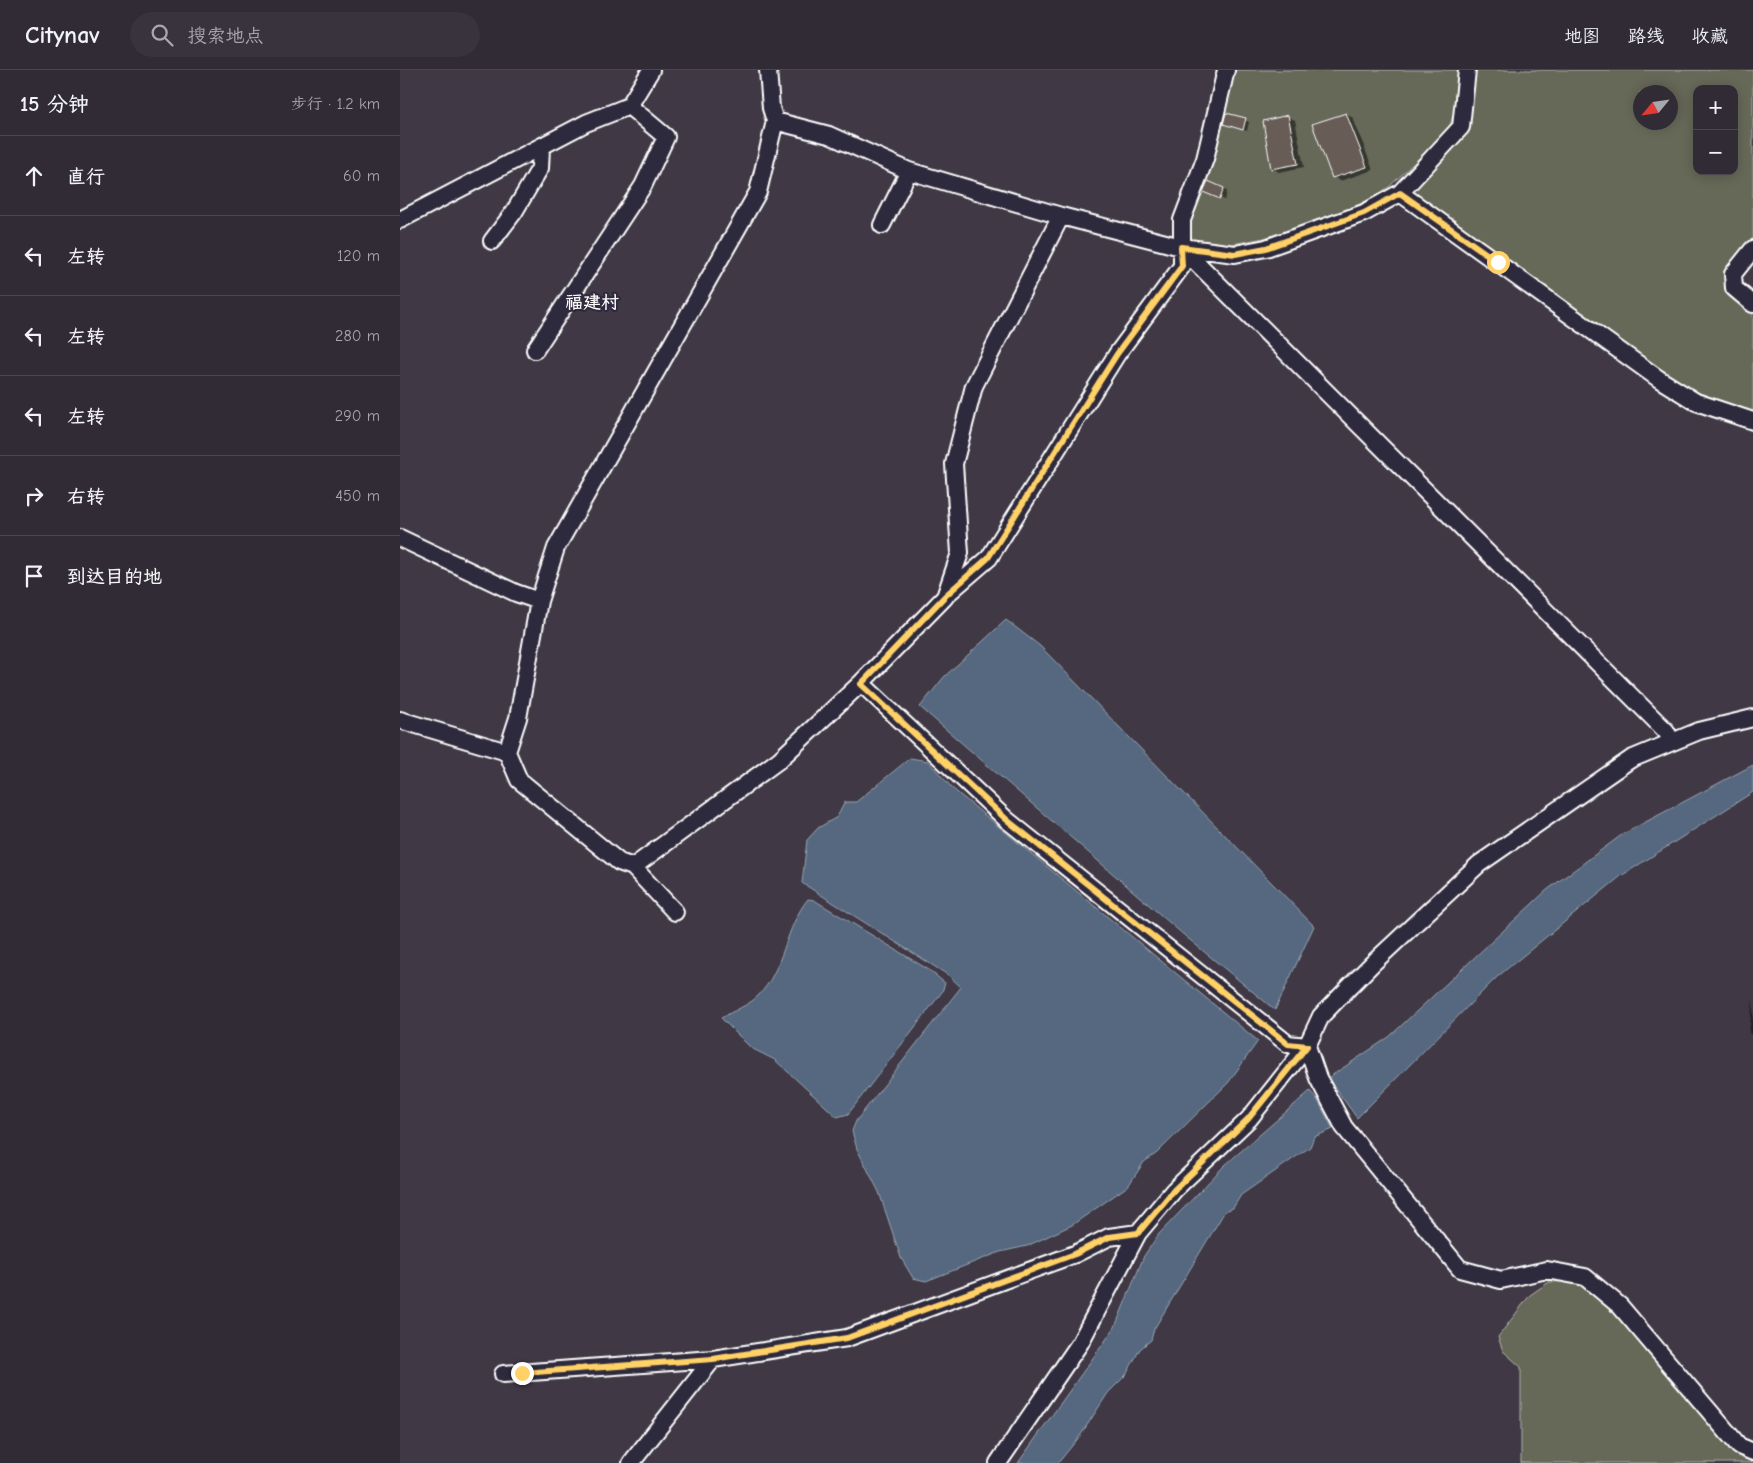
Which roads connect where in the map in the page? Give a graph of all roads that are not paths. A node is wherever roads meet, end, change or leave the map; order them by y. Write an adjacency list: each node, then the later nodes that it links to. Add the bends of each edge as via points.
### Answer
1 (651, 70): 5 (street)
2 (768, 70): 6 (street)
3 (1226, 70): 14 (street, via 1205,159 1182,220)
4 (1468, 70): 9 (street, via 1461,127)
5 (629, 106): 7 (street, via 586,123); 17 (street, via 666,137 643,186)
6 (775, 121): 8 (street, via 829,135); 21 (street, via 758,192 556,548)
7 (542, 148): 11 (street); 13 (street, via 540,168)
8 (908, 171): 10 (street); 12 (street)
9 (1400, 193): 14 (street, via 1364,213 1266,248 1235,254); 18 (street, via 1659,379 1696,402)
10 (1060, 216): 14 (street); 20 (street, via 974,386 954,464 960,553)
11 (400, 220)
12 (882, 225)
13 (492, 241)
14 (1181, 247): 20 (street, via 1182,266 1117,354 988,558); 25 (street, via 1666,731)
15 (1753, 250): 16 (street, via 1732,274 1734,288)
16 (1753, 304)
17 (536, 350)
18 (1753, 421)
19 (400, 538): 21 (street)
20 (945, 596): 22 (street)
21 (539, 602): 26 (street, via 518,718)
22 (861, 684): 27 (street, via 779,760); 29 (street, via 1007,820 1288,1044)
23 (1753, 718): 25 (street, via 1699,731)
24 (400, 720): 26 (street)
25 (1672, 742): 29 (street, via 1631,760 1479,864 1321,1016)
26 (507, 752): 27 (street, via 519,780 619,862)
27 (632, 866): 28 (street)
28 (674, 912)
29 (1307, 1046): 30 (street, via 1248,1119 1174,1190); 33 (street, via 1318,1078 1344,1127 1460,1269 1501,1280 1547,1270 1585,1277 1620,1306 1739,1446)
30 (1138, 1233): 31 (street, via 1109,1237 1075,1254 847,1338); 35 (street, via 1080,1343)
31 (713, 1359): 32 (street); 34 (street)
32 (503, 1374)
33 (1753, 1452)
34 (631, 1463)
35 (998, 1463)

